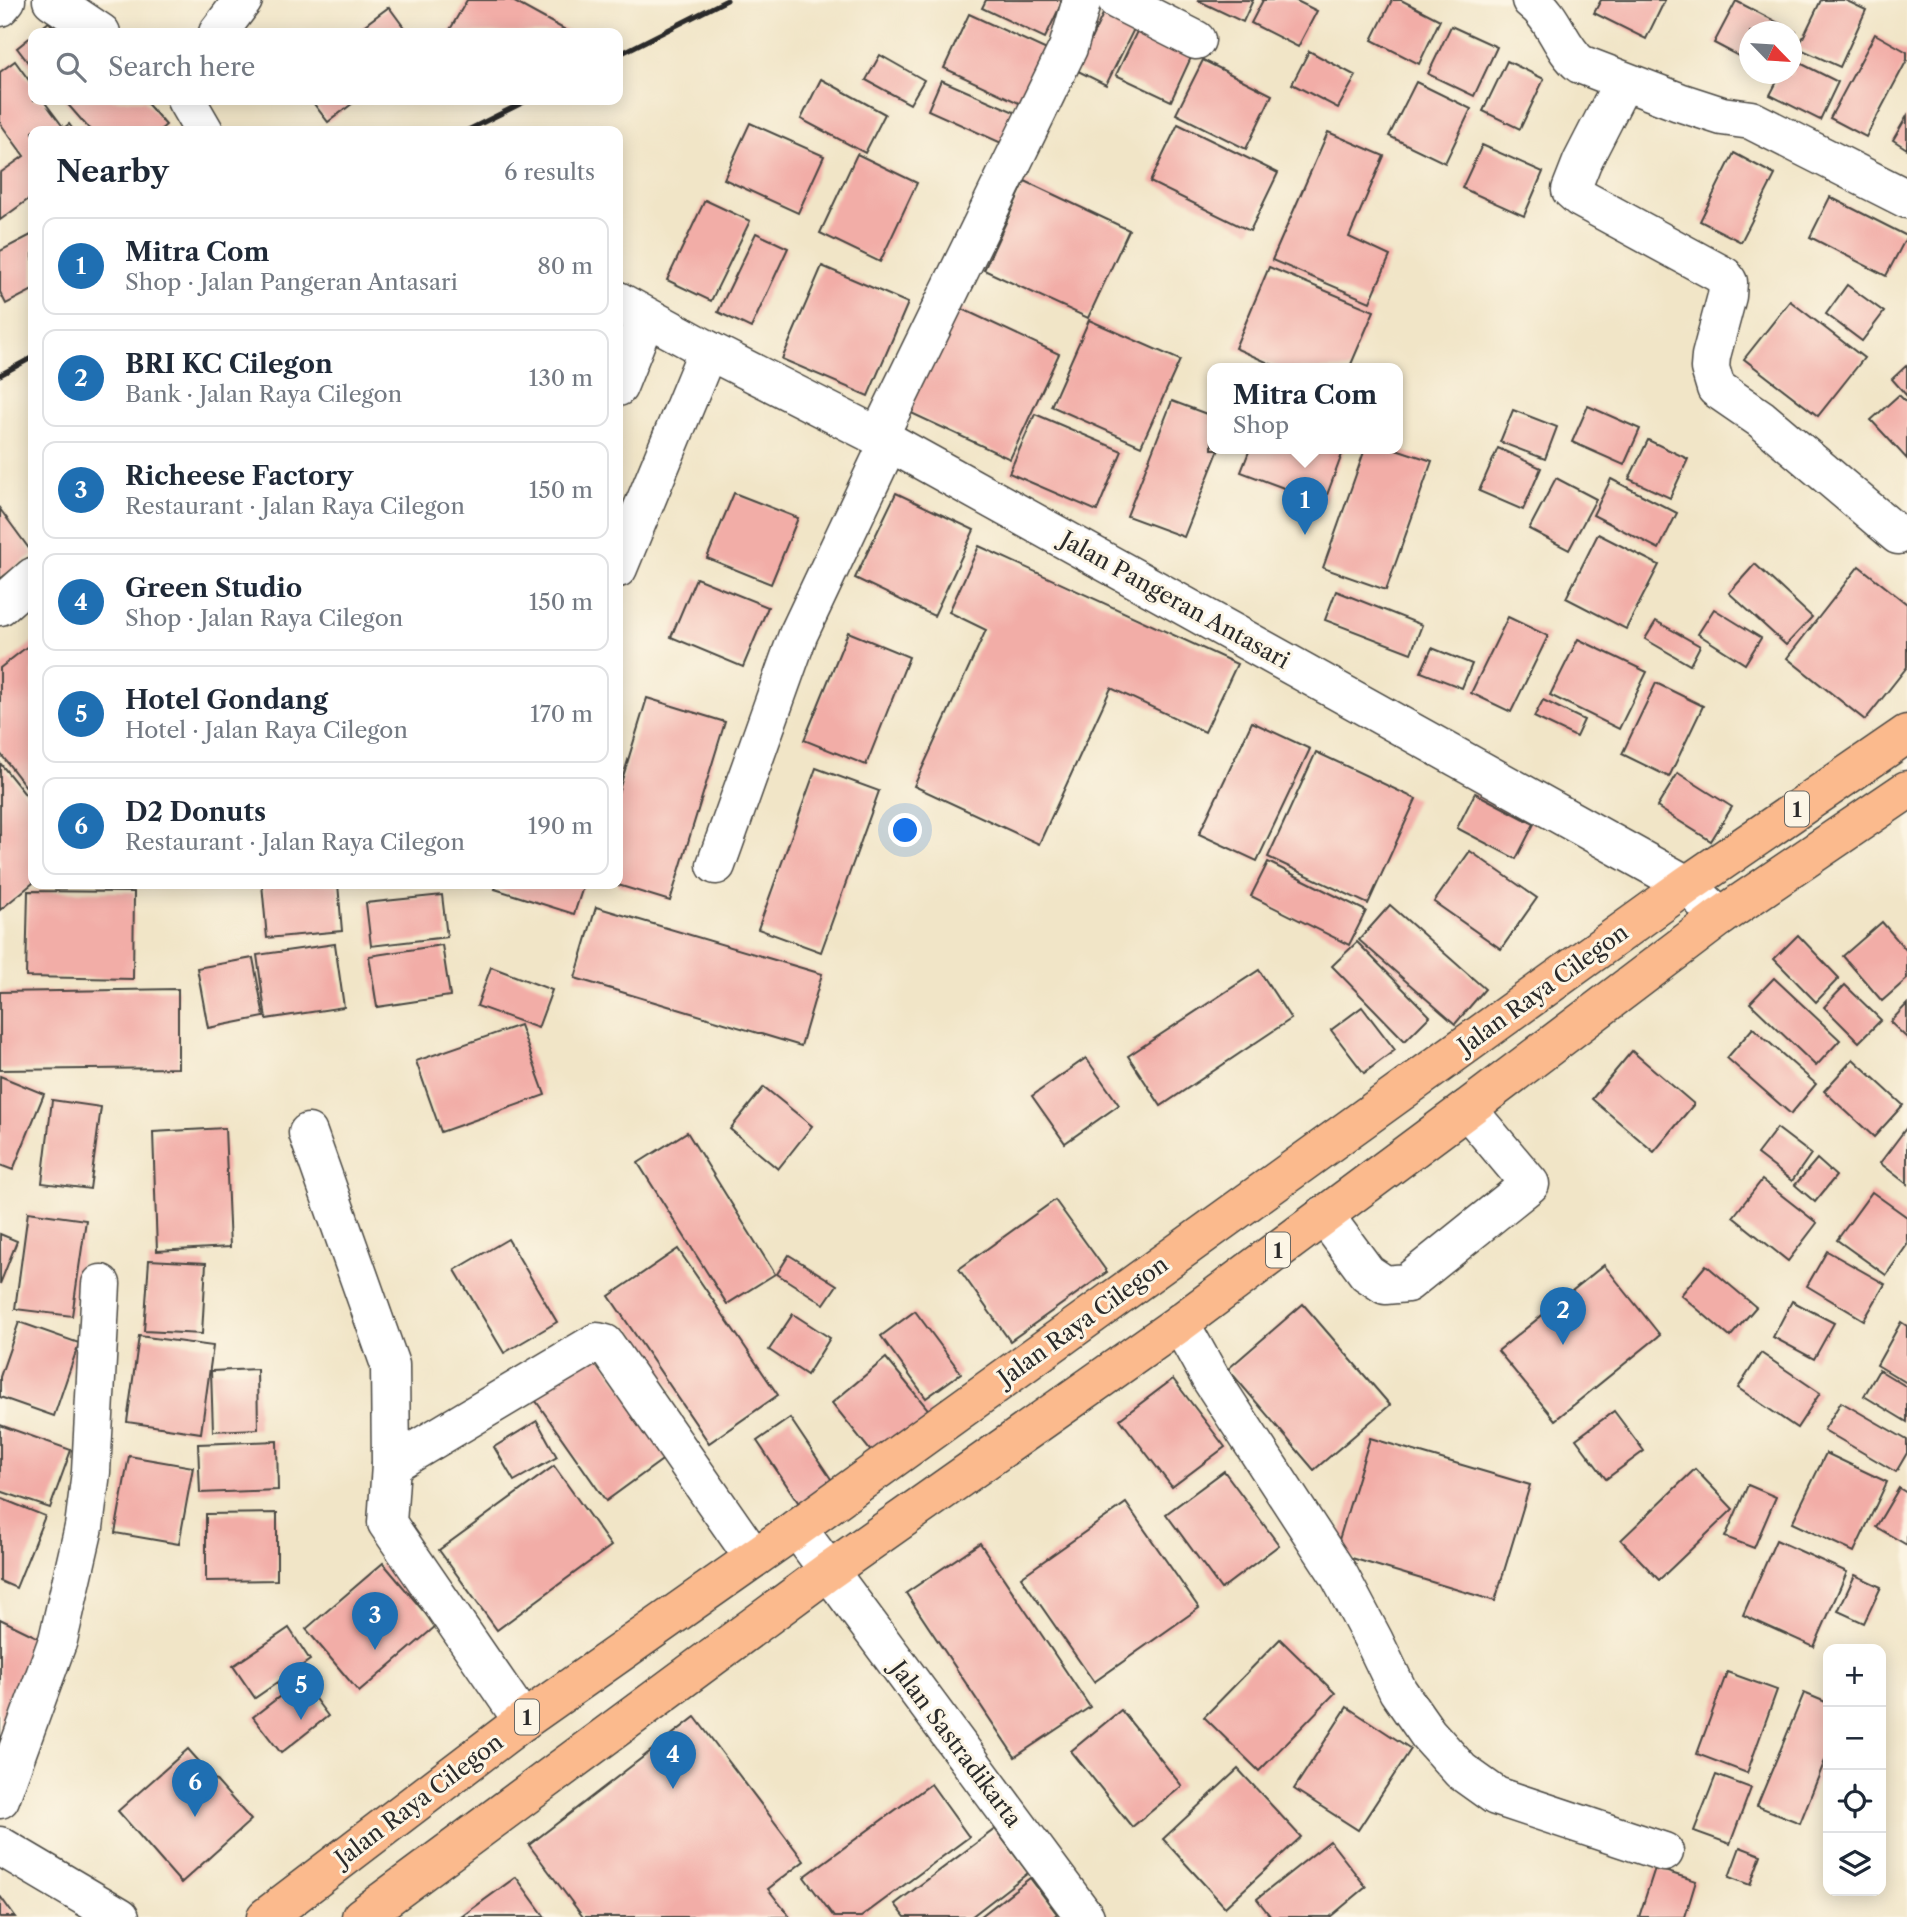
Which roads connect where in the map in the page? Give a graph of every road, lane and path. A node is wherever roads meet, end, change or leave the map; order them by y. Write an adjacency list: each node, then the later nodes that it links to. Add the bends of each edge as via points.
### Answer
1 (6, 0): 7 (street)
2 (52, 0): 8 (street)
3 (243, 0): 9 (street)
4 (1082, 0): 18 (street, via 1068,48)
5 (1117, 0): 10 (street)
6 (1531, 0): 11 (street, via 1550,18 1580,64)
7 (0, 7)
8 (94, 28)
9 (222, 28)
10 (1196, 40)
11 (1623, 82): 14 (street, via 1722,116 1751,120); 19 (street, via 1570,190 1724,276 1727,296 1710,368 1716,388)
12 (189, 105): 13 (street)
13 (201, 126)
14 (1907, 200)
15 (632, 309): 16 (street, Jalan Pangeran Antasari); 17 (street)
16 (708, 350): 18 (street, Jalan Pangeran Antasari); 20 (street)
17 (623, 359)
18 (884, 439): 25 (street, via 798,635); 26 (street, Jalan Pangeran Antasari)
19 (1904, 535)
20 (623, 556)
21 (28, 581): 22 (street)
22 (0, 606)
23 (1907, 734): 26 (highway, Jalan Raya Cilegon / 1)
24 (1907, 790): 27 (highway, Jalan Raya Cilegon / 1)
25 (716, 865)
26 (1688, 885): 27 (street, Jalan Pangeran Antasari); 34 (highway, Jalan Raya Cilegon / 1)
27 (1720, 917): 28 (highway, Jalan Raya Cilegon / 1)
28 (1467, 1109): 30 (highway, Jalan Raya Cilegon / 1); 30 (street, via 1530,1184 1408,1283 1385,1285 1367,1273)
29 (308, 1133): 33 (street, via 390,1365)
30 (1324, 1214): 32 (highway, Jalan Raya Cilegon / 1)
31 (101, 1284): 38 (street, via 84,1527 58,1640)
32 (1181, 1323): 36 (highway, Jalan Raya Cilegon / 1); 40 (street, via 1211,1379 1339,1575 1398,1691 1461,1771 1496,1796)
33 (391, 1465): 35 (street, via 601,1342); 37 (street, via 387,1523)
34 (797, 1528): 35 (highway, Jalan Raya Cilegon / 1); 36 (street, Jalan Sastradikarta)
35 (754, 1558): 37 (highway, Jalan Raya Cilegon / 1)
36 (827, 1572): 43 (highway, Jalan Raya Cilegon / 1); 44 (street, Jalan Sastradikarta)
37 (523, 1721): 42 (highway, Jalan Raya Cilegon / 1)
38 (0, 1799)
39 (0, 1846): 41 (street)
40 (1664, 1852)
41 (120, 1917)
42 (266, 1917)
43 (361, 1917)
44 (1085, 1917)

